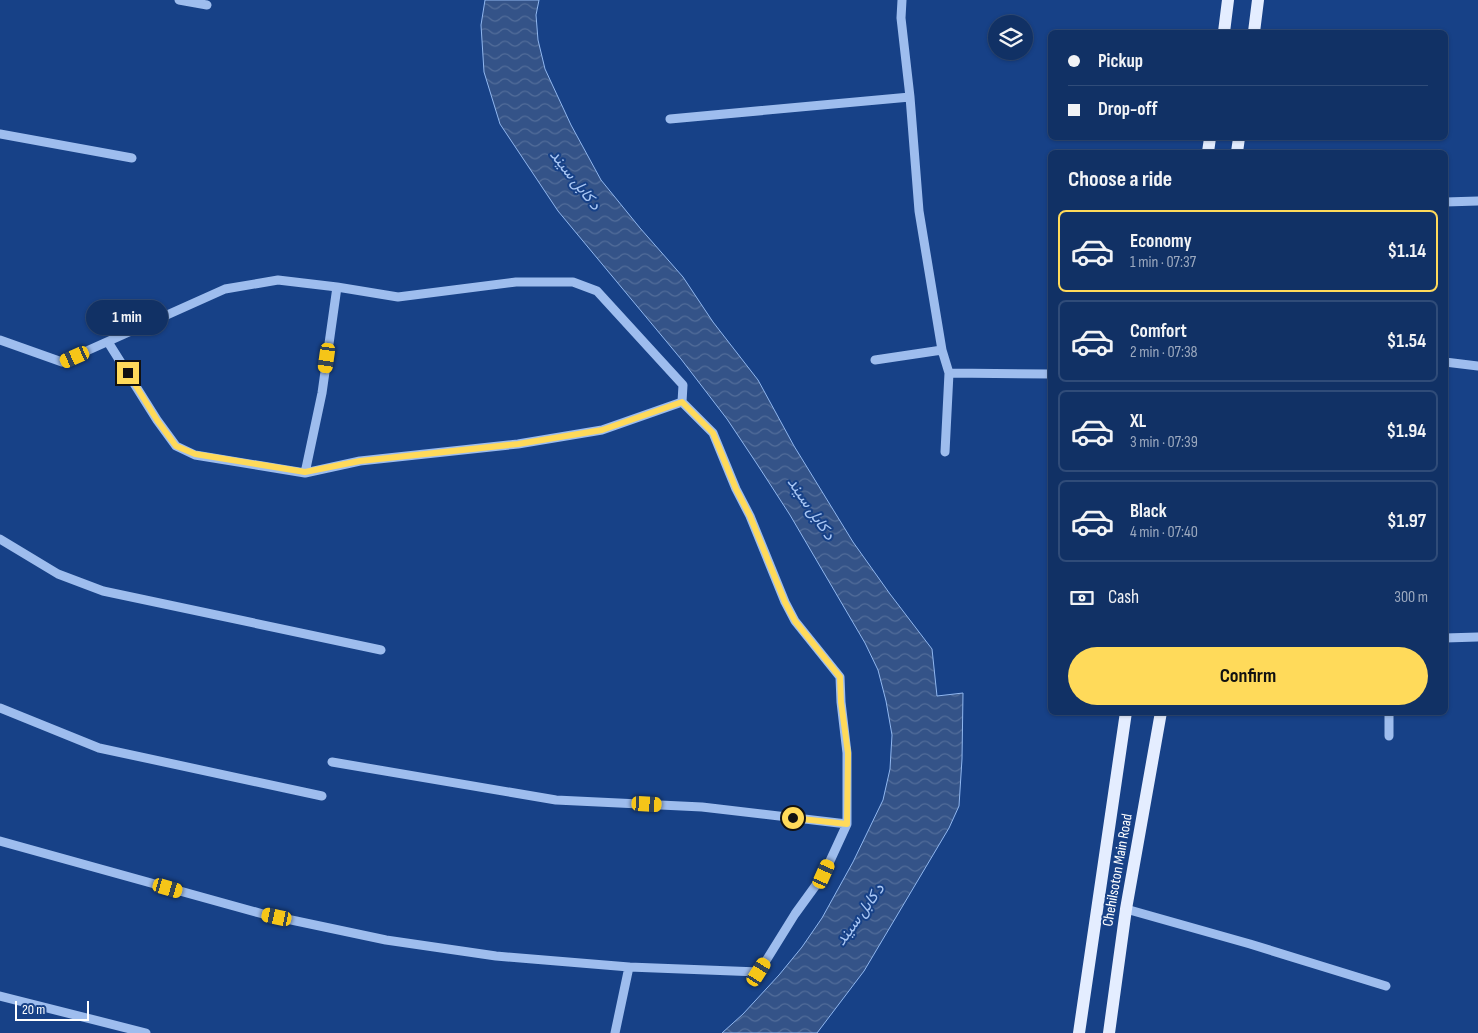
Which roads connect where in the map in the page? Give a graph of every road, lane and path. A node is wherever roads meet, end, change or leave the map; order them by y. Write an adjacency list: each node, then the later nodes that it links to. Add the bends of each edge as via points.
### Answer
1 (180, 0): 5 (street)
2 (902, 0): 8 (street)
3 (1228, 0): 6 (main road)
4 (1258, 0): 7 (main road)
5 (207, 5)
6 (1224, 30)
7 (1254, 30)
8 (910, 97): 9 (street); 17 (street, via 919,211)
9 (670, 119)
10 (0, 134): 11 (street)
11 (132, 158)
12 (1478, 201): 13 (street)
13 (1448, 202)
14 (337, 287): 16 (street, via 278,280 225,289); 23 (street, via 398,297 516,282 573,282 597,292 683,385); 25 (street, via 322,394)
15 (0, 340): 16 (street, via 62,362)
16 (108, 342): 25 (street, via 176,446 195,454)
17 (942, 350): 18 (street); 21 (street)
18 (875, 360)
19 (1448, 362): 20 (street)
20 (1478, 366)
21 (949, 373): 22 (street); 24 (street)
22 (1048, 374)
23 (682, 402): 25 (street, via 602,430 518,444 360,461); 37 (street, via 713,433 785,602 795,621 840,677 848,753)
24 (945, 452)
25 (305, 472)
26 (0, 540): 29 (street, via 58,574 103,590)
27 (1478, 637): 28 (street)
28 (1448, 638)
29 (381, 650)
30 (0, 708): 36 (street, via 99,748)
31 (1126, 715): 45 (main road, Chehilsoton Main Road)
32 (1161, 715): 39 (main road, Chehilsoton Main Road)
33 (1389, 715): 34 (street)
34 (1389, 736)
35 (332, 762): 37 (street, via 556,800 702,807)
36 (322, 796)
37 (847, 824): 40 (street, via 824,874 759,972)
38 (0, 841): 40 (street, via 263,914 386,940 496,956)
39 (1126, 908): 41 (street); 46 (main road, Chehilsoton Main Road)
40 (629, 967): 44 (street)
41 (1386, 986)
42 (0, 996): 43 (street)
43 (146, 1033)
44 (615, 1033)
45 (1079, 1033)
46 (1109, 1033)

